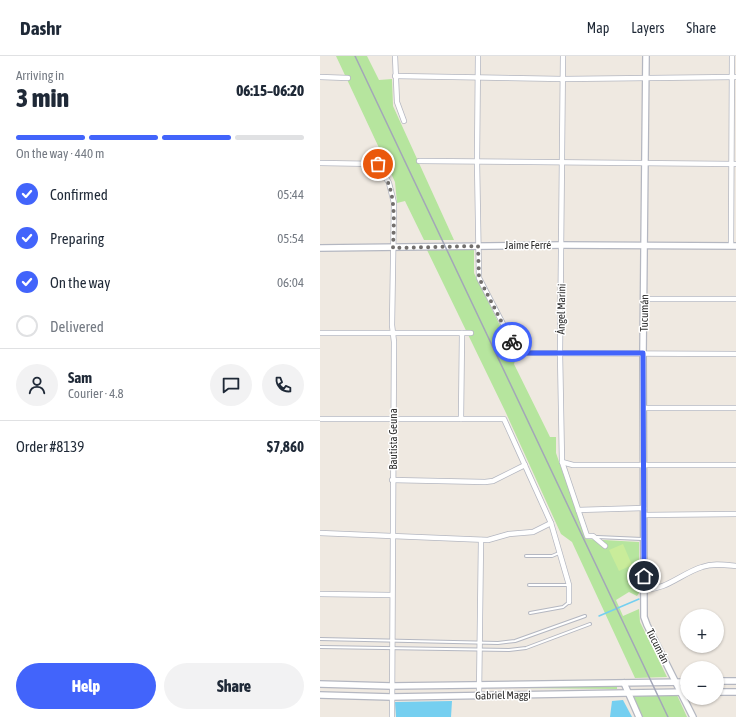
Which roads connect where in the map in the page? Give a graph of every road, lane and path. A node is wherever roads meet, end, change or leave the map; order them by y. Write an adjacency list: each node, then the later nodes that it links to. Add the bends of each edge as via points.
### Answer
1 (395, 56): 6 (street)
2 (478, 56): 10 (street)
3 (563, 56): 11 (street, Ángel Marini)
4 (646, 56): 12 (street, Tucumán)
5 (732, 56): 8 (street)
6 (395, 76): 10 (street); 13 (street, via 397,102)
7 (320, 77): 9 (street)
8 (734, 77): 12 (street); 19 (street)
9 (348, 78)
10 (478, 78): 11 (street); 15 (street)
11 (562, 79): 12 (street); 17 (street, Ángel Marini)
12 (646, 79): 18 (street, Tucumán)
13 (404, 121)
14 (419, 161): 15 (street)
15 (477, 161): 17 (street); 21 (street)
16 (320, 163): 25 (street, Bautista Geuna, via 378,164 389,183 394,203)
17 (562, 163): 18 (street); 20 (street, Ángel Marini)
18 (645, 163): 19 (street); 23 (street, Tucumán)
19 (734, 164): 22 (street)
20 (562, 245): 21 (street, Jaime Ferré); 23 (street, Jaime Ferré); 32 (street, Ángel Marini)
21 (478, 246): 25 (street, Jaime Ferré); 32 (street, via 479,278 513,343 520,351 528,353)
22 (734, 246): 23 (street, Jaime Ferré)
23 (644, 247): 26 (street, Tucumán)
24 (320, 248): 25 (street, Jaime Ferré)
25 (393, 248): 28 (street, Bautista Geuna)
26 (644, 299): 27 (street); 33 (street, Tucumán)
27 (736, 299)
28 (393, 332): 29 (street); 30 (street); 38 (street, Bautista Geuna)
29 (320, 333)
30 (462, 333): 31 (street); 39 (street)
31 (471, 333)
32 (560, 353): 33 (street); 40 (street, Ángel Marini)
33 (643, 353): 34 (street); 35 (street, Tucumán)
34 (736, 354)
35 (644, 408): 36 (street); 42 (street, Tucumán)
36 (736, 408)
37 (320, 419): 38 (street)
38 (392, 419): 39 (street); 44 (street, Bautista Geuna)
39 (461, 419): 41 (street, via 504,419)
40 (562, 462): 42 (street, via 573,465); 46 (street, Ángel Marini)
41 (525, 465): 44 (street, via 493,481 485,482); 49 (street)
42 (644, 465): 43 (street); 45 (street, Tucumán)
43 (736, 465)
44 (392, 480): 51 (street, Bautista Geuna)
45 (644, 508): 46 (street); 48 (street, Tucumán)
46 (578, 510): 52 (street, Ángel Marini, via 587,536)
47 (736, 514): 48 (street)
48 (644, 515): 53 (street, Tucumán)
49 (551, 523): 54 (street, via 526,534 509,534); 56 (street)
50 (320, 533): 51 (street)
51 (392, 536): 54 (street); 63 (street, Bautista Geuna)
52 (596, 538): 53 (lane); 55 (street, Ángel Marini)
53 (643, 538): 61 (street, Tucumán)
54 (481, 540): 70 (street)
55 (605, 546)
56 (560, 553): 57 (lane, via 552,556); 60 (street)
57 (526, 556)
58 (736, 566): 61 (street, via 703,566 660,588)
59 (529, 585): 60 (lane)
60 (569, 585): 64 (street)
61 (644, 589): 76 (street, Tucumán, via 646,625)
62 (320, 594): 63 (street)
63 (391, 595): 69 (street, Bautista Geuna)
64 (569, 602): 65 (lane, via 563,607)
65 (530, 613)
66 (585, 616): 70 (lane, via 516,641)
67 (590, 624): 73 (lane, via 526,648)
68 (320, 639): 69 (lane)
69 (392, 641): 70 (lane); 72 (street, Bautista Geuna)
70 (480, 643): 73 (street)
71 (320, 647): 72 (lane)
72 (392, 649): 73 (lane); 82 (street, Bautista Geuna)
73 (480, 650): 81 (street)
74 (724, 681): 75 (street)
75 (736, 681)
76 (676, 682): 77 (street, Gabriel Maggi); 78 (street, Gabriel Maggi); 83 (street, Tucumán)
77 (680, 682)
78 (624, 683): 80 (street, Gabriel Maggi); 87 (street)
79 (320, 684): 82 (street, Gabriel Maggi)
80 (514, 684): 81 (street, Gabriel Maggi); 89 (street)
81 (479, 685): 82 (street, Gabriel Maggi); 90 (street)
82 (391, 686): 91 (street, Bautista Geuna)
83 (680, 687)
84 (680, 692): 87 (street, Gabriel Maggi)
85 (724, 692): 86 (street)
86 (736, 692)
87 (628, 694): 89 (street, Gabriel Maggi); 94 (street)
88 (320, 695): 91 (street, Gabriel Maggi)
89 (513, 695): 90 (street, Gabriel Maggi)
90 (479, 696): 91 (street, Gabriel Maggi)
91 (391, 697): 93 (street, Bautista Geuna)
92 (689, 705): 95 (street, Tucumán)
93 (392, 717)
94 (639, 717)
95 (693, 717)

